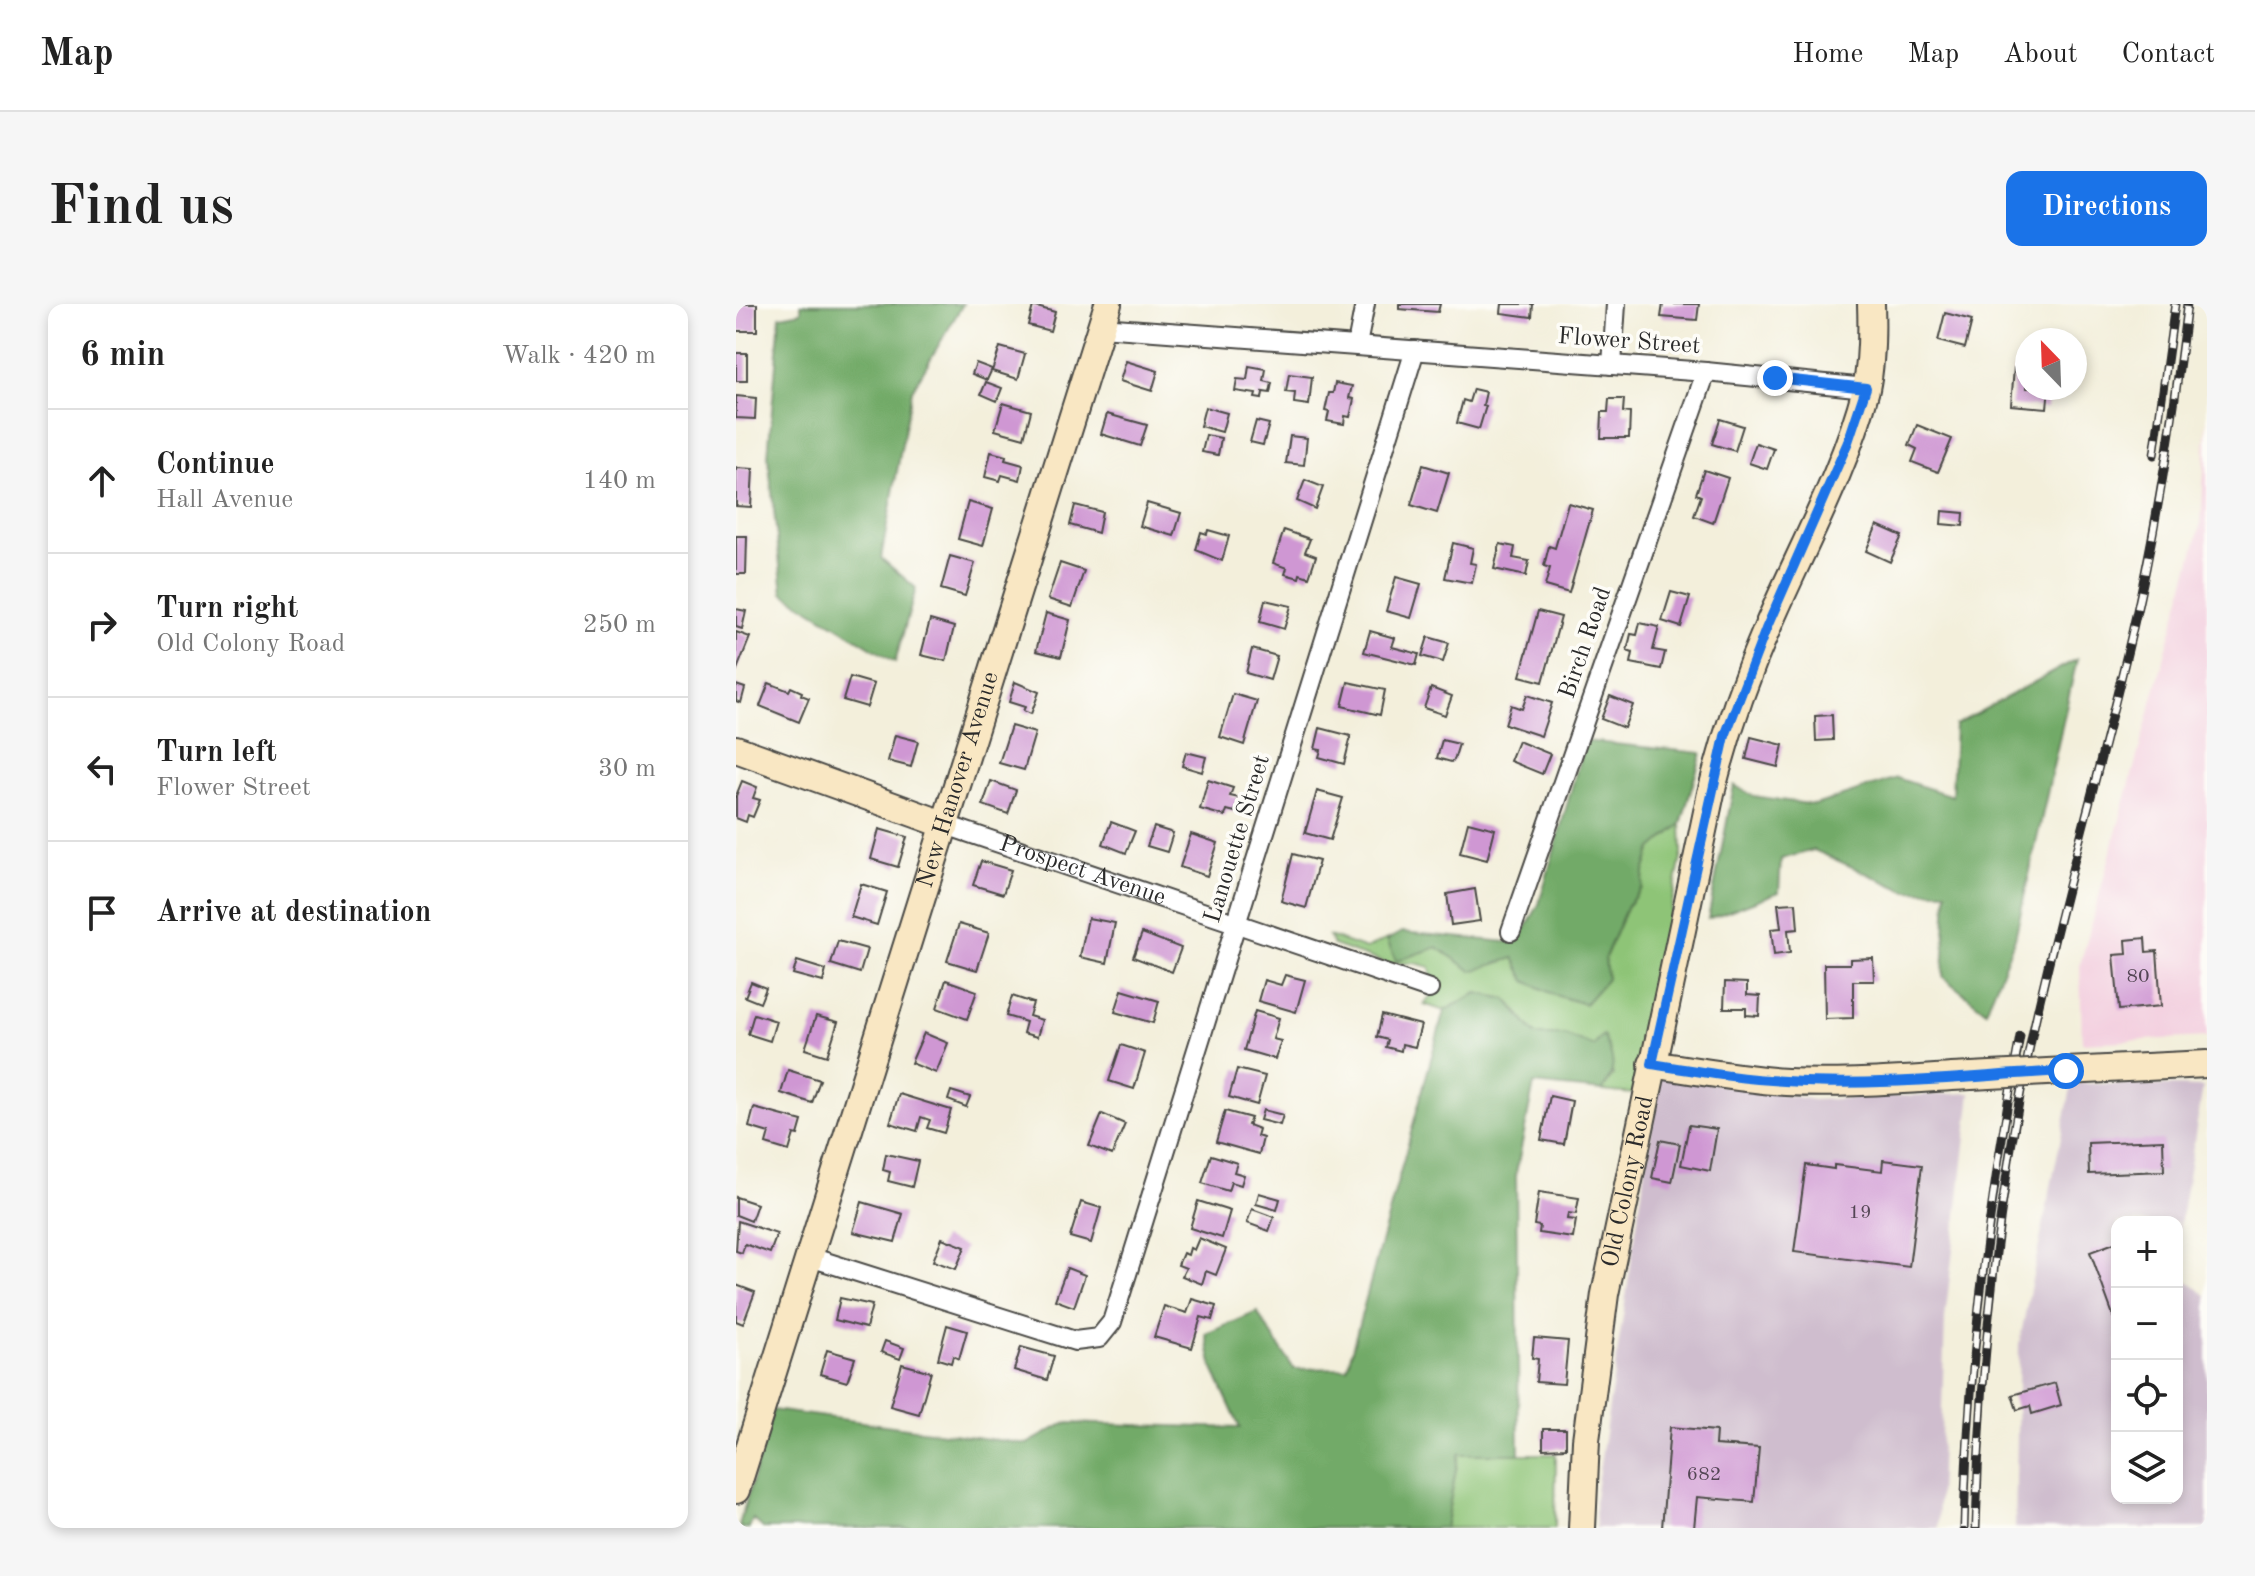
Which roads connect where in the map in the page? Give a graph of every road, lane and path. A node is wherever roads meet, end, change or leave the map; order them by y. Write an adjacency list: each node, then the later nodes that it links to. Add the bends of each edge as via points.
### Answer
1 (1365, 304): 5 (street)
2 (1616, 304): 7 (street)
3 (1871, 304): 9 (main road, Old Colony Road)
4 (1105, 316): 5 (street, Flower Street); 11 (main road, New Hanover Avenue)
5 (1357, 345): 6 (street, Flower Street)
6 (1415, 350): 7 (street, Flower Street); 12 (street, Lanouette Street)
7 (1612, 365): 8 (street, Flower Street)
8 (1706, 372): 9 (street, Flower Street); 13 (street, Birch Road)
9 (1866, 388): 15 (main road, Old Colony Road, via 1725,736)
10 (736, 749): 11 (main road, Prospect Avenue)
11 (946, 825): 12 (street, Prospect Avenue); 17 (main road, New Hanover Avenue)
12 (1236, 924): 14 (street, Prospect Avenue); 17 (street, Lanouette Street, via 1112,1322 1099,1338 1075,1341)
13 (1511, 931)
14 (1429, 989)
15 (1652, 1064): 16 (main road, bridge, via 1735,1078 1846,1082); 19 (main road, Old Colony Road, via 1595,1359)
16 (2207, 1064)
17 (810, 1257): 18 (main road, New Hanover Avenue)
18 (736, 1490)
19 (1582, 1528)

